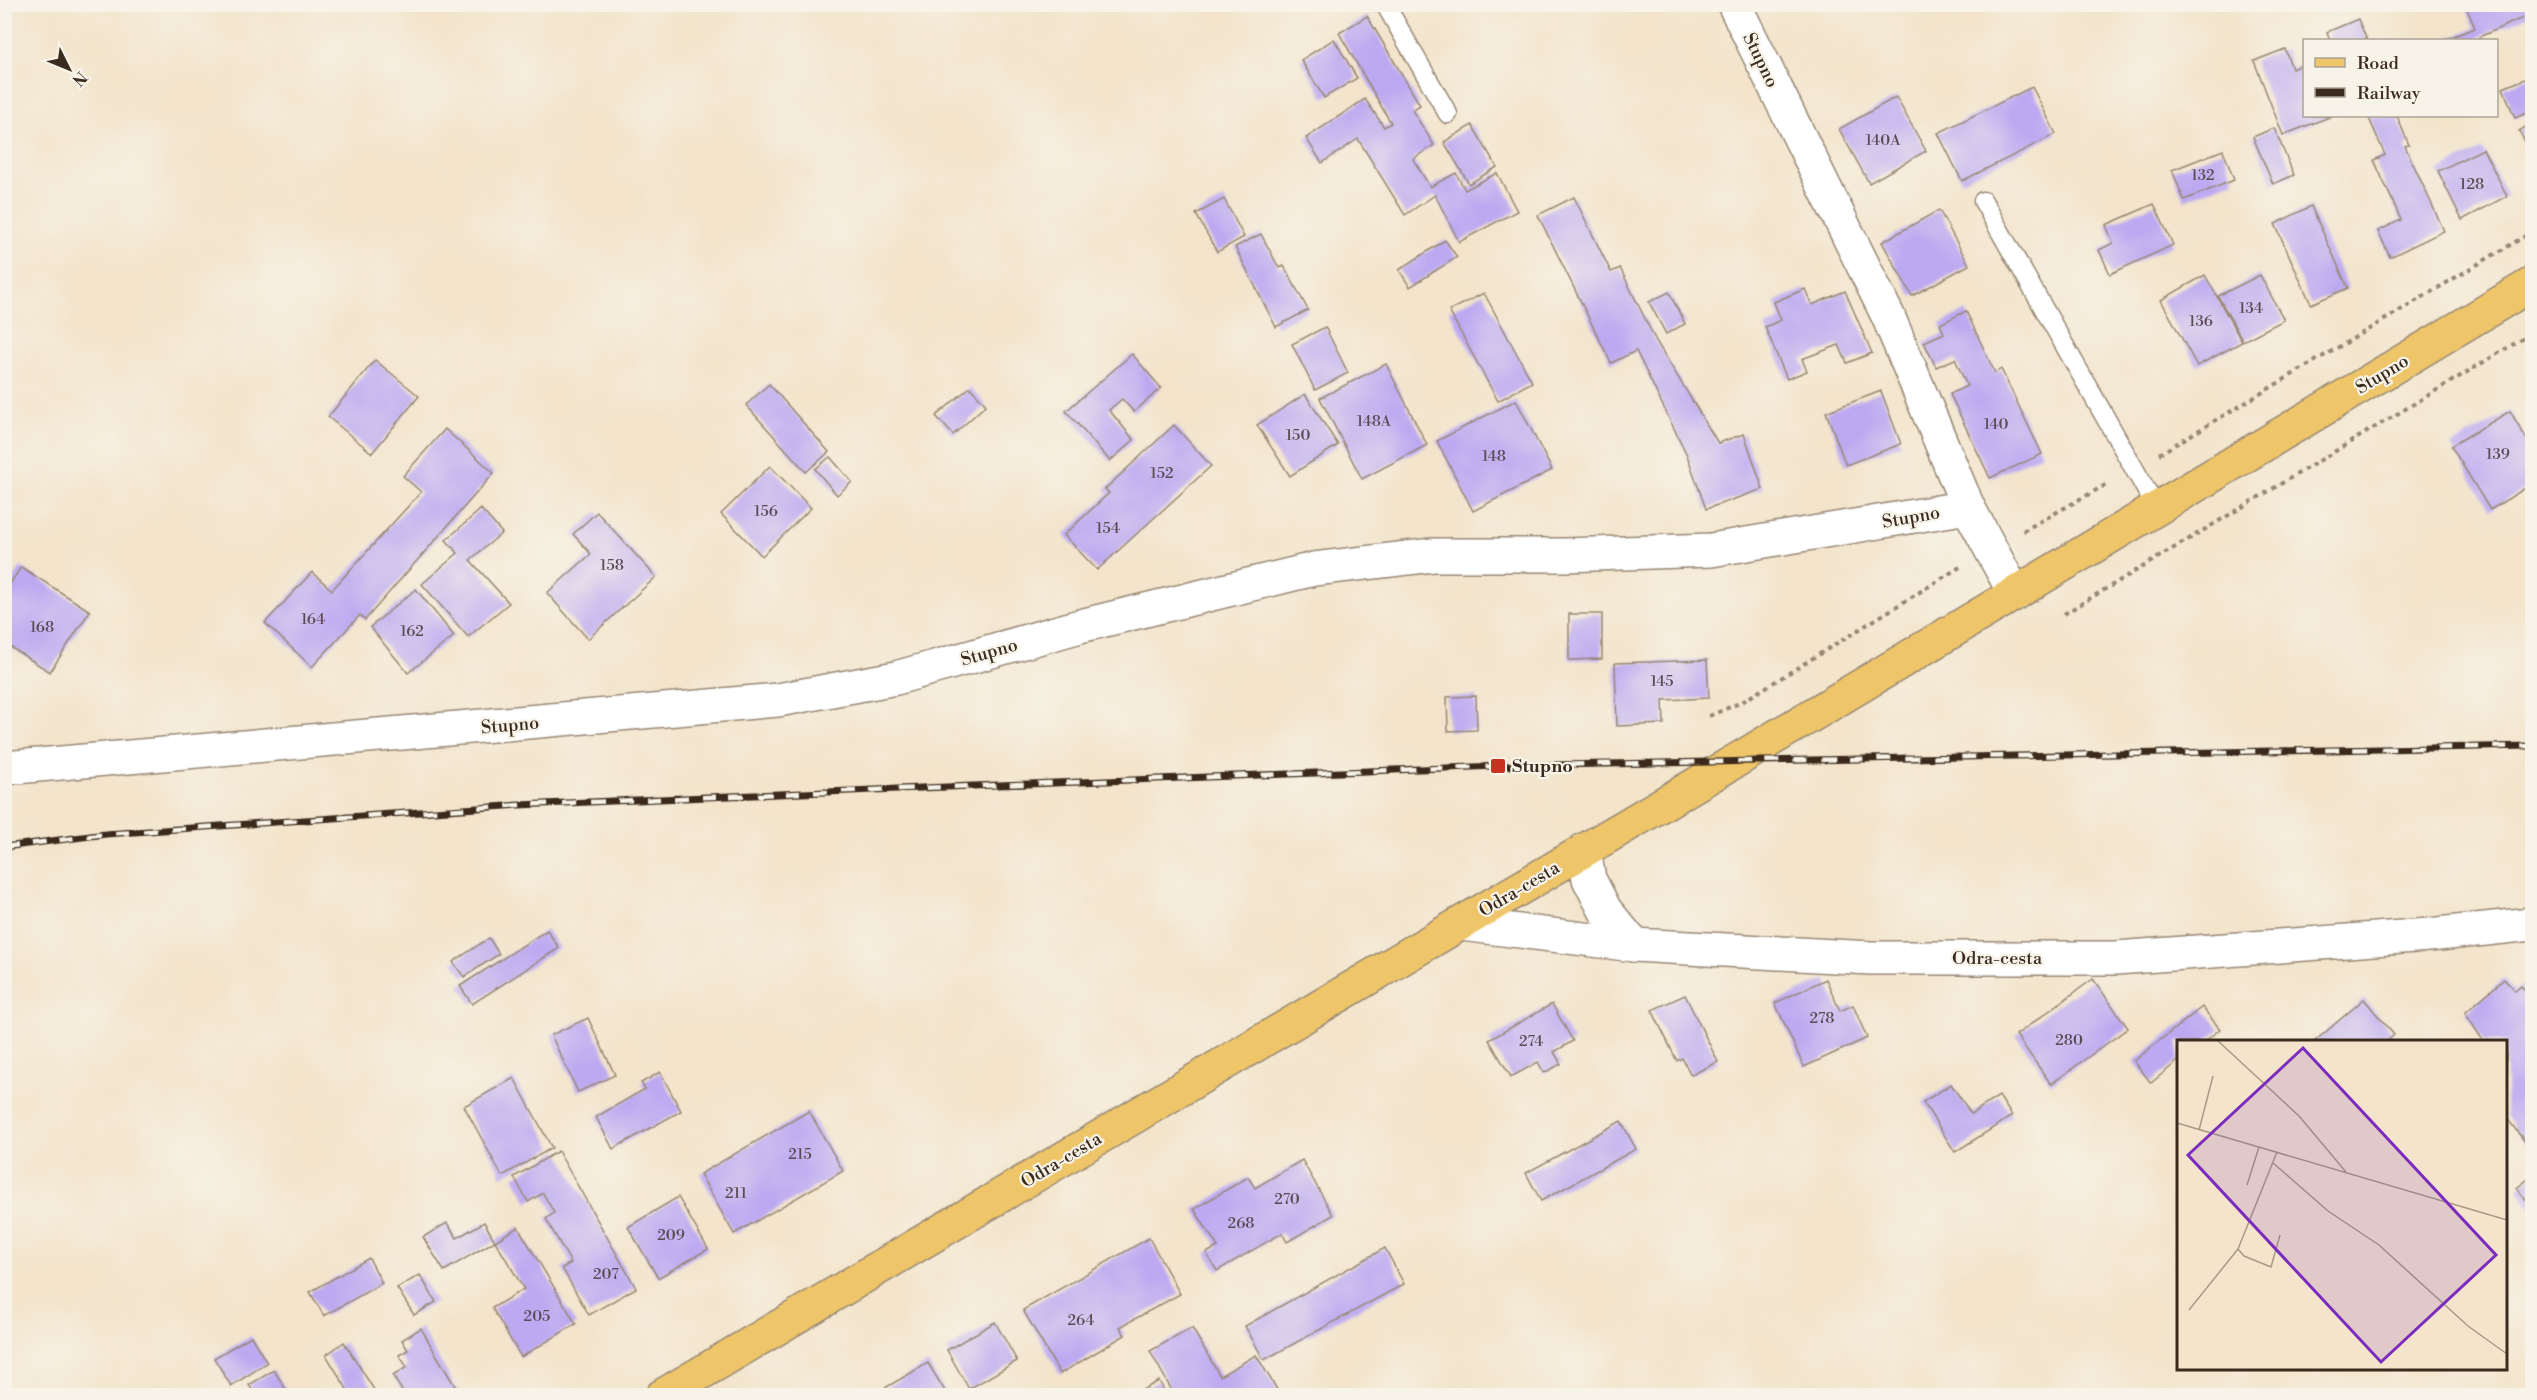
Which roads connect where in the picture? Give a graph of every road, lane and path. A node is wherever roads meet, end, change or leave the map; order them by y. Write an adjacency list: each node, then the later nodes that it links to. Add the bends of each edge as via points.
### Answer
1 (1385, 4): 3 (lane)
2 (1734, 4): 7 (street, Stupno, via 1888,316)
3 (1448, 114)
4 (1983, 201): 8 (lane)
5 (2532, 284): 8 (main road, Stupno)
6 (2532, 333): 10 (path)
7 (1968, 507): 9 (street, Stupno); 13 (street, Stupno, via 1711,550 1433,555 1314,569 1080,626 896,678 778,700)
8 (2157, 509): 9 (main road, Stupno)
9 (2015, 594): 14 (main road, Stupno)
10 (2064, 614)
11 (1742, 702): 12 (path)
12 (1709, 716)
13 (4, 768)
14 (1638, 818): 15 (main road, Odra-cesta)
15 (1584, 850): 16 (main road, Odra-cesta); 18 (street, via 1589,879 1605,910)
16 (1461, 924): 18 (street, Odra-cesta); 19 (main road, Odra-cesta)
17 (2532, 924): 18 (street, Odra-cesta, via 2116,958 1871,958)
18 (1634, 945)
19 (662, 1395)

